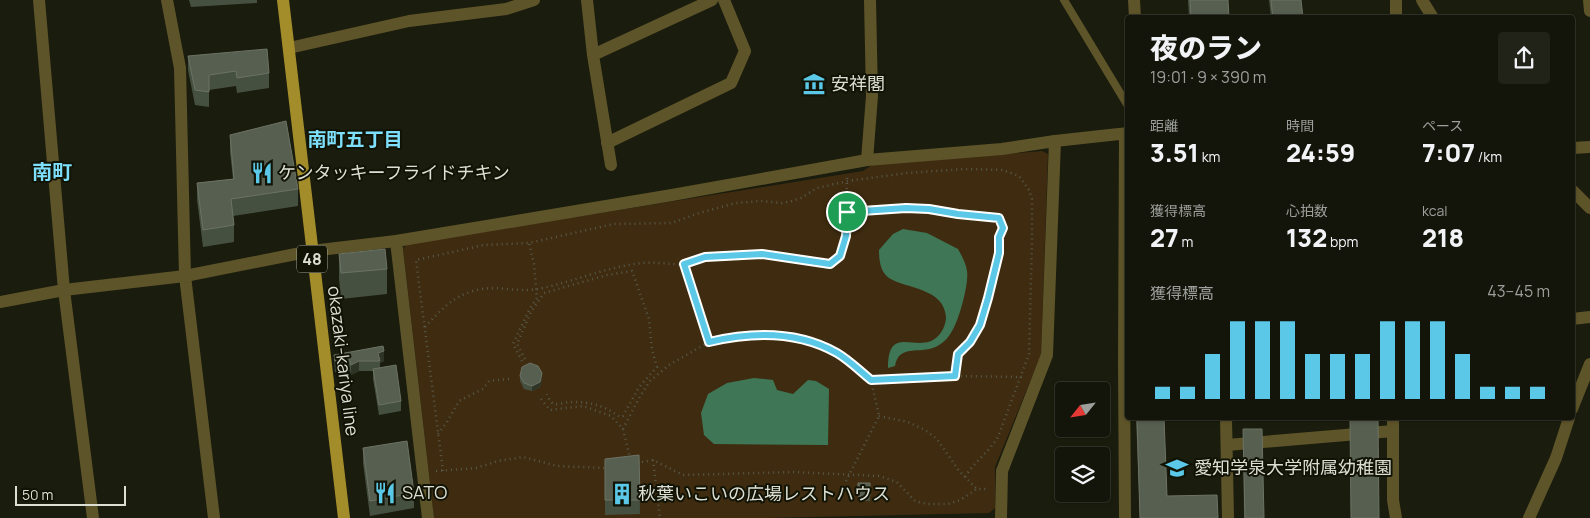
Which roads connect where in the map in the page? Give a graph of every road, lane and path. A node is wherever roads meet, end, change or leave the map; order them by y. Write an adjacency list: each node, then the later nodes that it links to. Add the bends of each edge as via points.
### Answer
1 (39, 0): 37 (street)
2 (167, 0): 35 (street, via 180,68)
3 (282, 0): 16 (main road, okazaki-kariya line / 48)
4 (534, 0): 16 (street, via 506,9 409,22)
5 (587, 0): 17 (street)
6 (712, 0): 17 (street)
7 (724, 0): 21 (street, via 745,51 731,83)
8 (870, 0): 24 (street, via 872,96)
9 (1064, 0): 18 (lane)
10 (1396, 0): 14 (street)
11 (1422, 0): 15 (street)
12 (1589, 0): 13 (street)
13 (1590, 11)
14 (1396, 15)
15 (1431, 15)
16 (288, 48): 33 (main road, okazaki-kariya line / 48)
17 (593, 54): 21 (street)
18 (1125, 101)
19 (1125, 133): 20 (street)
20 (1054, 141): 24 (street, via 1002,149); 48 (street, via 1047,355)
21 (607, 143): 26 (street)
22 (1590, 147): 23 (street)
23 (1575, 148)
24 (867, 160): 25 (street)
25 (846, 164): 27 (path); 31 (street)
26 (611, 165)
27 (848, 181): 30 (path); 32 (path, via 817,188 801,198 782,203 736,203 672,223 614,224); 45 (path, via 966,169 1002,170 1019,176 1032,199 1029,354)
28 (1575, 193): 29 (street)
29 (1590, 208)
30 (847, 212): 34 (path, via 846,236 840,256 830,264 762,254 705,257); 44 (path, via 906,208 999,218 1003,228 988,298 980,325 958,354)
31 (396, 241): 33 (street); 64 (street)
32 (529, 243): 36 (path); 41 (path, via 484,245 416,260)
33 (311, 251): 35 (street); 72 (main road, okazaki-kariya line / 48)
34 (684, 264): 36 (path, via 643,263 603,270); 42 (path)
35 (185, 276): 37 (street); 71 (street)
36 (536, 289): 41 (path, via 474,291 448,303); 49 (path, via 537,298 513,344 523,360 517,344 531,312 544,294 632,271 649,319 657,367 639,387 620,417 606,407 587,403 555,404)
37 (64, 290): 38 (street); 70 (street)
38 (0, 302)
39 (1590, 317): 40 (street)
40 (1575, 319)
41 (425, 327): 59 (path)
42 (709, 342): 47 (path, via 758,335 808,341 837,353); 57 (path, via 670,364 650,381)
43 (1590, 364): 50 (street)
44 (955, 376): 45 (path); 47 (path)
45 (1021, 377): 48 (path); 66 (path, via 998,437)
46 (509, 379): 59 (path, via 489,382 483,389 459,400)
47 (871, 380): 52 (path)
48 (1039, 380): 69 (street, via 1002,471)
49 (547, 394)
50 (1575, 395)
51 (541, 399): 57 (path, via 550,410 583,406 595,409 611,416)
52 (879, 416): 65 (path); 66 (path, via 908,422 925,430 937,439)
53 (1126, 420): 76 (street)
54 (1226, 420): 60 (street)
55 (1393, 420): 58 (street)
56 (1569, 420): 79 (street)
57 (623, 429): 61 (path, via 631,464)
58 (1393, 432): 60 (street); 78 (street)
59 (438, 434): 63 (path)
60 (1228, 445): 77 (street)
61 (653, 460): 65 (path, via 683,475 793,472); 74 (path)
62 (612, 467): 63 (path, via 557,466 523,457 476,468)
63 (442, 470): 64 (path)
64 (422, 471): 73 (street)
65 (849, 476): 67 (path); 68 (path, via 879,476 897,482 915,501 927,504 948,504)
66 (966, 477): 68 (path)
67 (846, 483)
68 (977, 489): 69 (path)
69 (1002, 490): 75 (street)
70 (93, 518)
71 (214, 518)
72 (344, 518)
73 (428, 518)
74 (660, 518)
75 (1001, 518)
76 (1125, 518)
77 (1228, 518)
78 (1396, 518)
79 (1529, 518)

